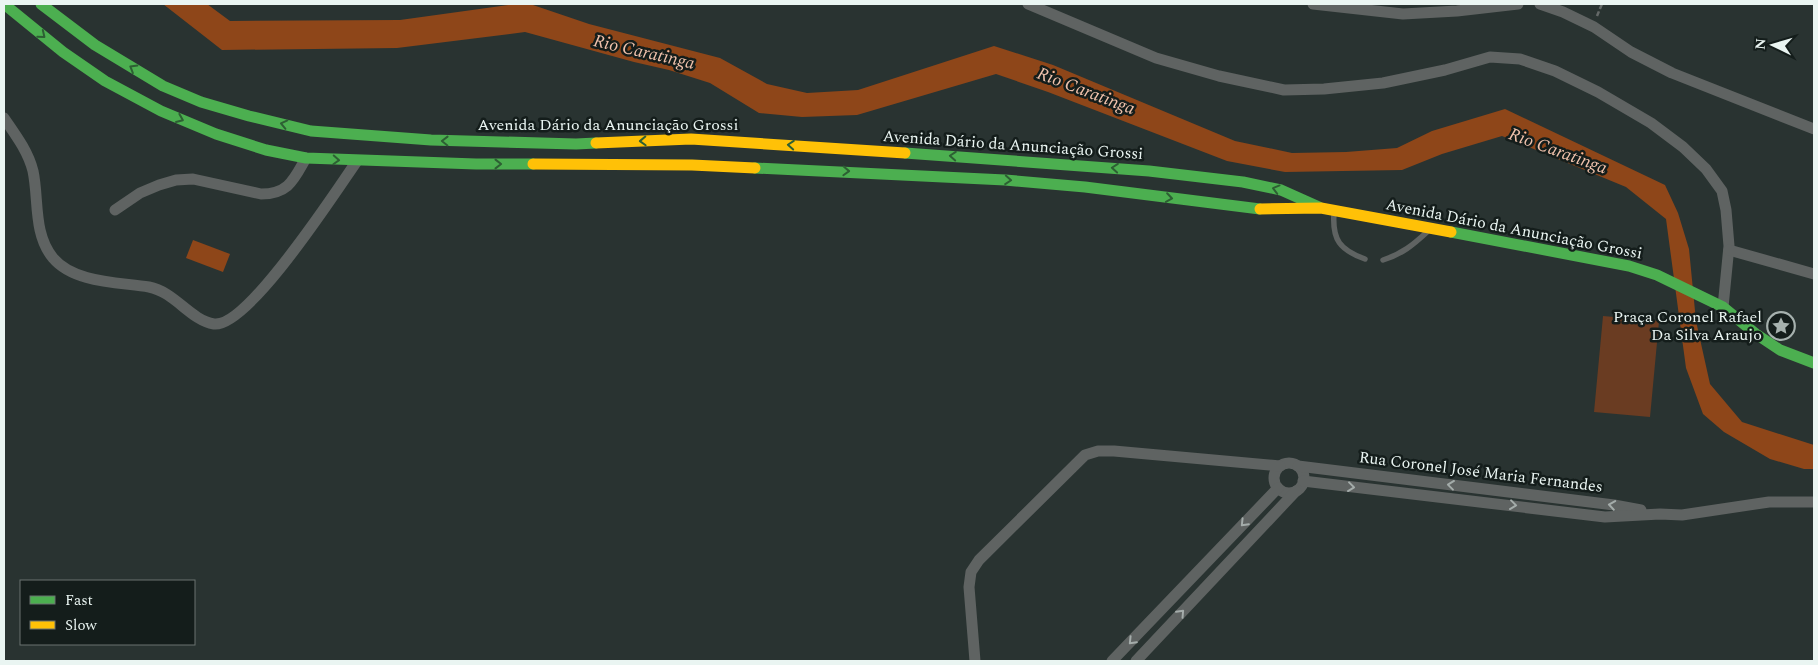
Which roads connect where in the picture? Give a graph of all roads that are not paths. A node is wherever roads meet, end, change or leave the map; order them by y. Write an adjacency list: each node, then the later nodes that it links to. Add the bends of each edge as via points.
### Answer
1 (4, 4): 10 (main road, one-way to 10, via 98,76 161,111 216,134 266,150)
2 (41, 4): 9 (main road, Avenida Dário da Anunciação Grossi, one-way to 2, via 311,131 201,102 163,86 95,45)
3 (1028, 4): 16 (street, via 1156,58 1284,90 1324,90 1383,83 1490,57 1520,59 1555,71 1651,123 1683,147 1706,170 1722,191)
4 (1313, 4): 5 (street, via 1403,14)
5 (1518, 4)
6 (1540, 4): 8 (street, via 1594,27 1631,52 1672,73)
7 (4, 118): 11 (street, via 22,143 33,168 37,214 44,242 53,258 83,278 156,289 202,320 215,324 240,313 286,263)
8 (1814, 129)
9 (692, 152): 11 (main road, one-way to 9, via 486,164); 12 (main road, Avenida Dário da Anunciação Grossi, one-way to 12, via 1086,187 1264,210); 12 (main road, Avenida Dário da Anunciação Grossi, one-way to 9, via 1281,190 1159,172 1028,161)
10 (306, 158): 11 (main road, one-way to 11); 13 (street, via 292,182 273,194 193,179 176,180 140,193)
11 (357, 161)
12 (1321, 208): 14 (main road, Avenida Dário da Anunciação Grossi)
13 (115, 210)
14 (1334, 210): 15 (main road, Avenida Dário da Anunciação Grossi); 17 (lane, via 1333,228 1341,246)
15 (1430, 228): 18 (lane, via 1411,248); 20 (main road, Avenida Dário da Anunciação Grossi, via 1629,266 1657,275)
16 (1729, 250): 19 (street); 20 (street)
17 (1365, 259)
18 (1383, 260)
19 (1814, 274)
20 (1723, 307): 21 (main road, via 1780,350)
21 (1814, 362)
22 (1280, 466): 23 (street, via 1288,463); 25 (street, via 1274,474); 29 (street, via 1114,450 1085,455 979,560 971,572 969,587)
23 (1298, 466): 24 (street); 28 (street, Rua Coronel José Maria Fernandes, one-way to 23, via 1614,505)
24 (1303, 481): 26 (street); 28 (street, Rua Coronel José Maria Fernandes, one-way to 28, via 1605,517)
25 (1278, 488): 26 (street, via 1286,492); 30 (street, one-way to 30)
26 (1296, 491): 31 (street, one-way to 26)
27 (1814, 502): 28 (street, Rua Coronel José Maria Fernandes, via 1769,502 1682,515)
28 (1660, 514)
29 (975, 661)
30 (1112, 661)
31 (1136, 661)

